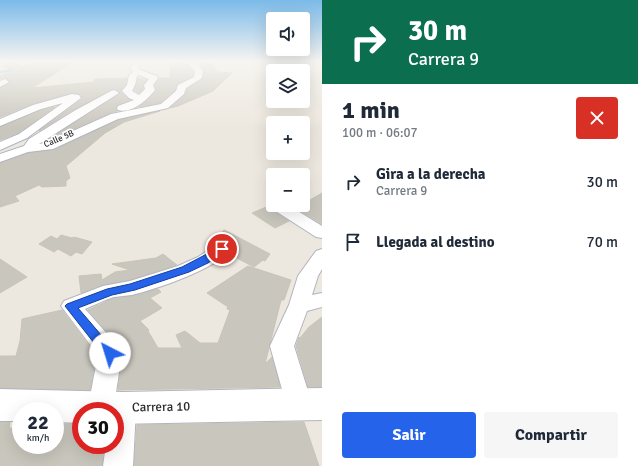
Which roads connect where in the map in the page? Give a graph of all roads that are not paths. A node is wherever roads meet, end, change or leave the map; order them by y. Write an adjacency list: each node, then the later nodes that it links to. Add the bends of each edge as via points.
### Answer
1 (132, 84): 5 (street, via 127,91)
2 (149, 84): 5 (street, via 150,90)
3 (187, 84): 7 (street, via 181,86 181,92 164,106)
4 (114, 93): 11 (street, via 33,142 30,145)
5 (141, 99): 7 (street, via 119,110)
6 (107, 106): 9 (street, via 83,123)
7 (115, 116): 9 (street, Calle 5B)
8 (0, 123): 10 (street, via 37,107 76,97 23,136)
9 (79, 131): 11 (street, Calle 5B, via 49,146)
10 (0, 146)
11 (32, 148): 12 (street, Calle 5B)
12 (0, 158)
13 (288, 212): 14 (street)
14 (322, 233)
15 (222, 249): 19 (street, via 205,261 185,270 132,288 110,291 70,306 110,353)
16 (322, 255): 18 (street, via 308,276)
17 (322, 300): 18 (street)
18 (299, 306): 20 (street, via 282,346)
19 (112, 402)
20 (310, 404): 23 (street, Carrera 10)
21 (0, 405): 22 (street, Carrera 10)
22 (72, 406)
23 (124, 407)
24 (117, 454): 25 (street)
25 (118, 466)

